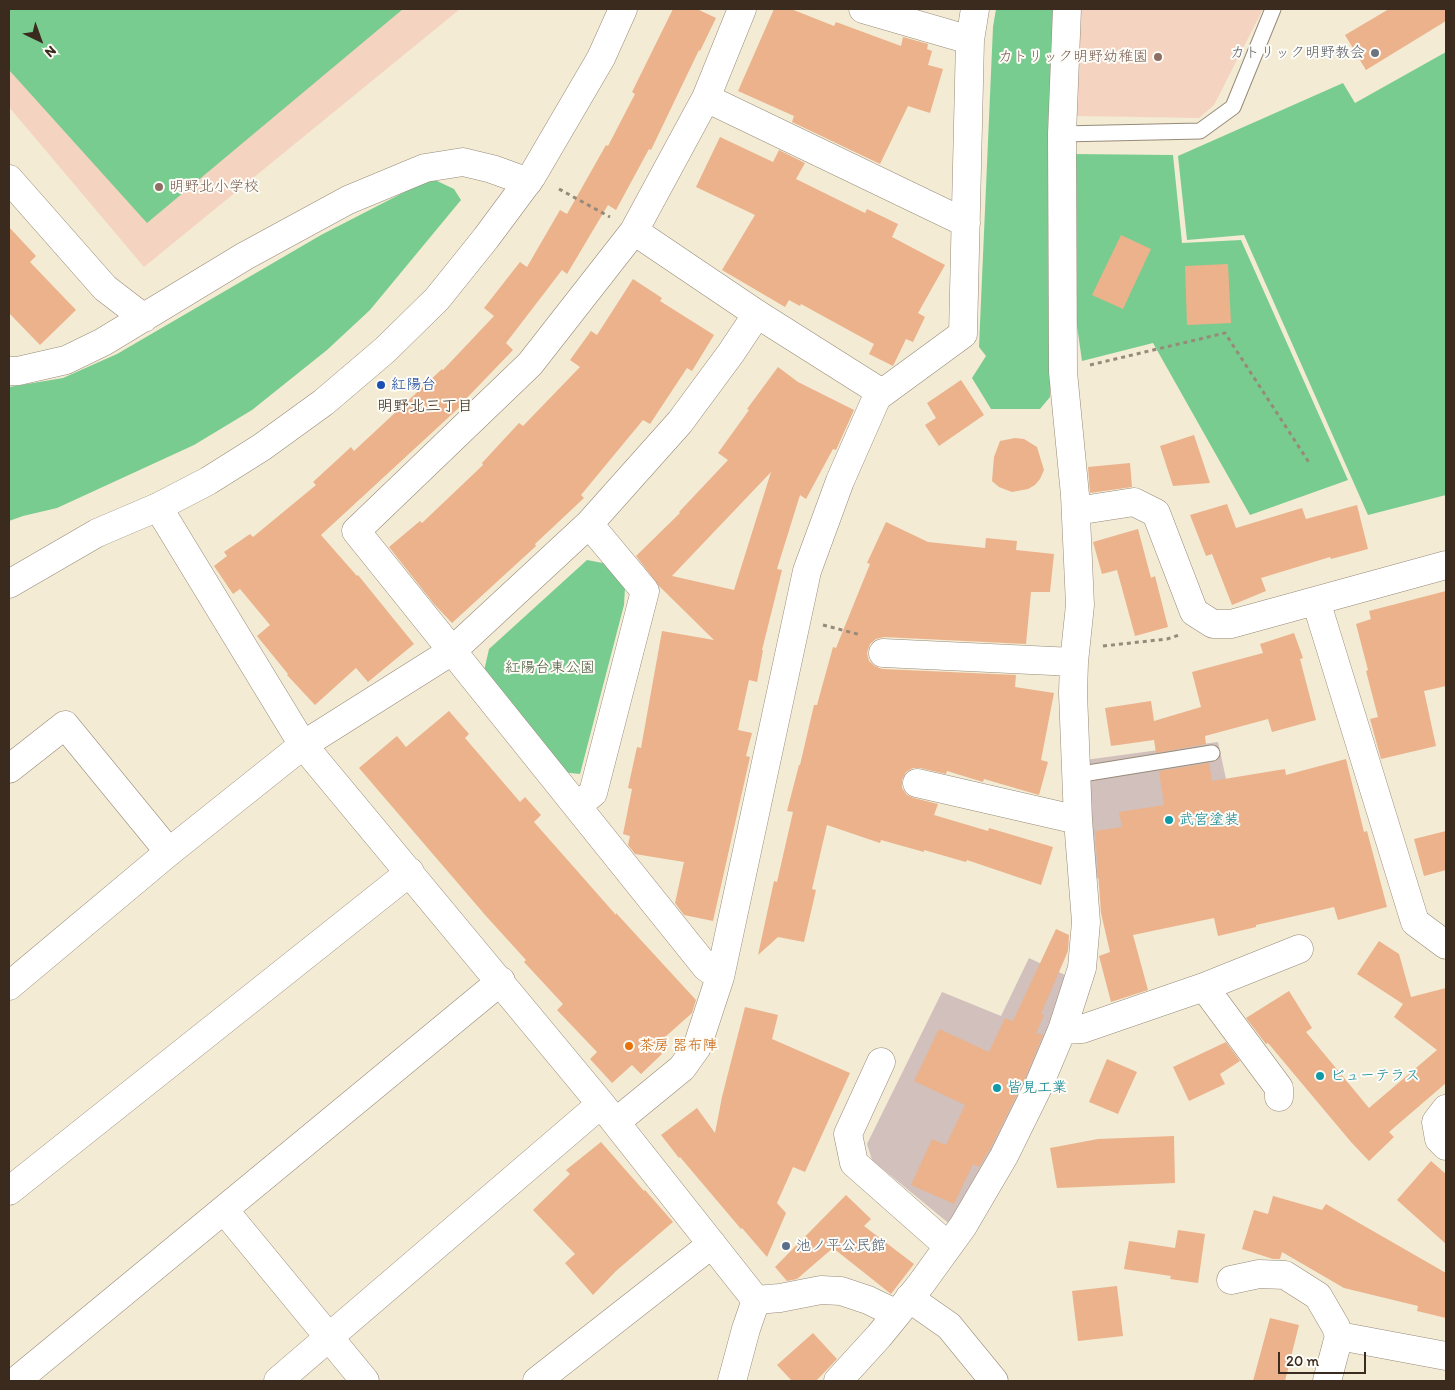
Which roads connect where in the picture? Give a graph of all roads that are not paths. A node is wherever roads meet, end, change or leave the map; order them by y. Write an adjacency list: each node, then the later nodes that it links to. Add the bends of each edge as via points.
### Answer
1 (623, 9): 11 (street, via 601,58)
2 (742, 9): 8 (street)
3 (863, 9): 7 (street)
4 (975, 9): 7 (street)
5 (1067, 9): 9 (street)
6 (1273, 9): 9 (lane, via 1234,107 1200,131)
7 (970, 40): 12 (street)
8 (706, 98): 12 (street); 13 (street)
9 (1062, 134): 19 (street, via 1063,372)
10 (9, 178): 15 (street, via 105,288)
11 (528, 182): 15 (street, via 463,162 425,168 348,200 245,256); 18 (street, via 437,299 385,350 324,402 262,447)
12 (966, 224): 17 (street, via 963,334)
13 (634, 231): 14 (street); 25 (street, via 530,364 356,531)
14 (757, 314): 17 (street); 20 (street, via 680,422)
15 (144, 318): 16 (street, via 66,360)
16 (9, 371)
17 (882, 393): 38 (street, via 877,397 840,482 807,571)
18 (158, 507): 22 (street, via 97,532); 27 (street)
19 (1076, 511): 23 (street, via 1134,502 1156,513 1194,612 1212,624 1231,624); 26 (street, via 1080,605)
20 (589, 524): 25 (street); 32 (street, via 645,591 593,792)
21 (1446, 565): 23 (street)
22 (9, 584)
23 (1316, 600): 36 (street, via 1415,922)
24 (876, 645): 26 (street)
25 (452, 651): 27 (street); 32 (street)
26 (1075, 656): 30 (street)
27 (304, 745): 34 (street); 35 (street)
28 (1212, 753): 30 (lane)
29 (9, 768): 34 (street, via 66,725)
30 (1076, 775): 33 (street)
31 (917, 783): 33 (street)
32 (577, 806): 38 (street, via 706,967)
33 (1078, 820): 42 (street, via 1086,922 1082,968)
34 (169, 852): 40 (street)
35 (410, 872): 39 (street); 48 (street)
36 (1446, 945)
37 (1299, 949): 41 (street)
38 (720, 977): 46 (street, via 697,1047 682,1068)
39 (501, 981): 46 (street); 49 (street)
40 (9, 986)
41 (1204, 987): 42 (street, via 1082,1028); 44 (street, via 1279,1088)
42 (1062, 1030): 51 (street, via 1004,1156)
43 (881, 1062): 51 (street, via 848,1134 854,1163)
44 (1279, 1097)
45 (1446, 1109): 47 (street, via 1436,1122 1439,1139)
46 (609, 1113): 50 (street); 56 (street)
47 (1446, 1146)
48 (9, 1191)
49 (224, 1210): 56 (street); 58 (street)
50 (712, 1244): 53 (street); 61 (street)
51 (948, 1246): 54 (street)
52 (1232, 1280): 55 (street, via 1259,1274 1285,1276 1318,1296)
53 (756, 1300): 54 (street, via 821,1290 841,1291); 62 (street)
54 (903, 1306): 63 (street); 64 (street, via 949,1326)
55 (1339, 1336): 57 (street); 65 (street)
56 (329, 1338): 59 (street); 60 (street)
57 (1446, 1356)
58 (16, 1381)
59 (278, 1381)
60 (365, 1381)
61 (537, 1381)
62 (732, 1381)
63 (838, 1381)
64 (994, 1381)
65 (1327, 1381)

